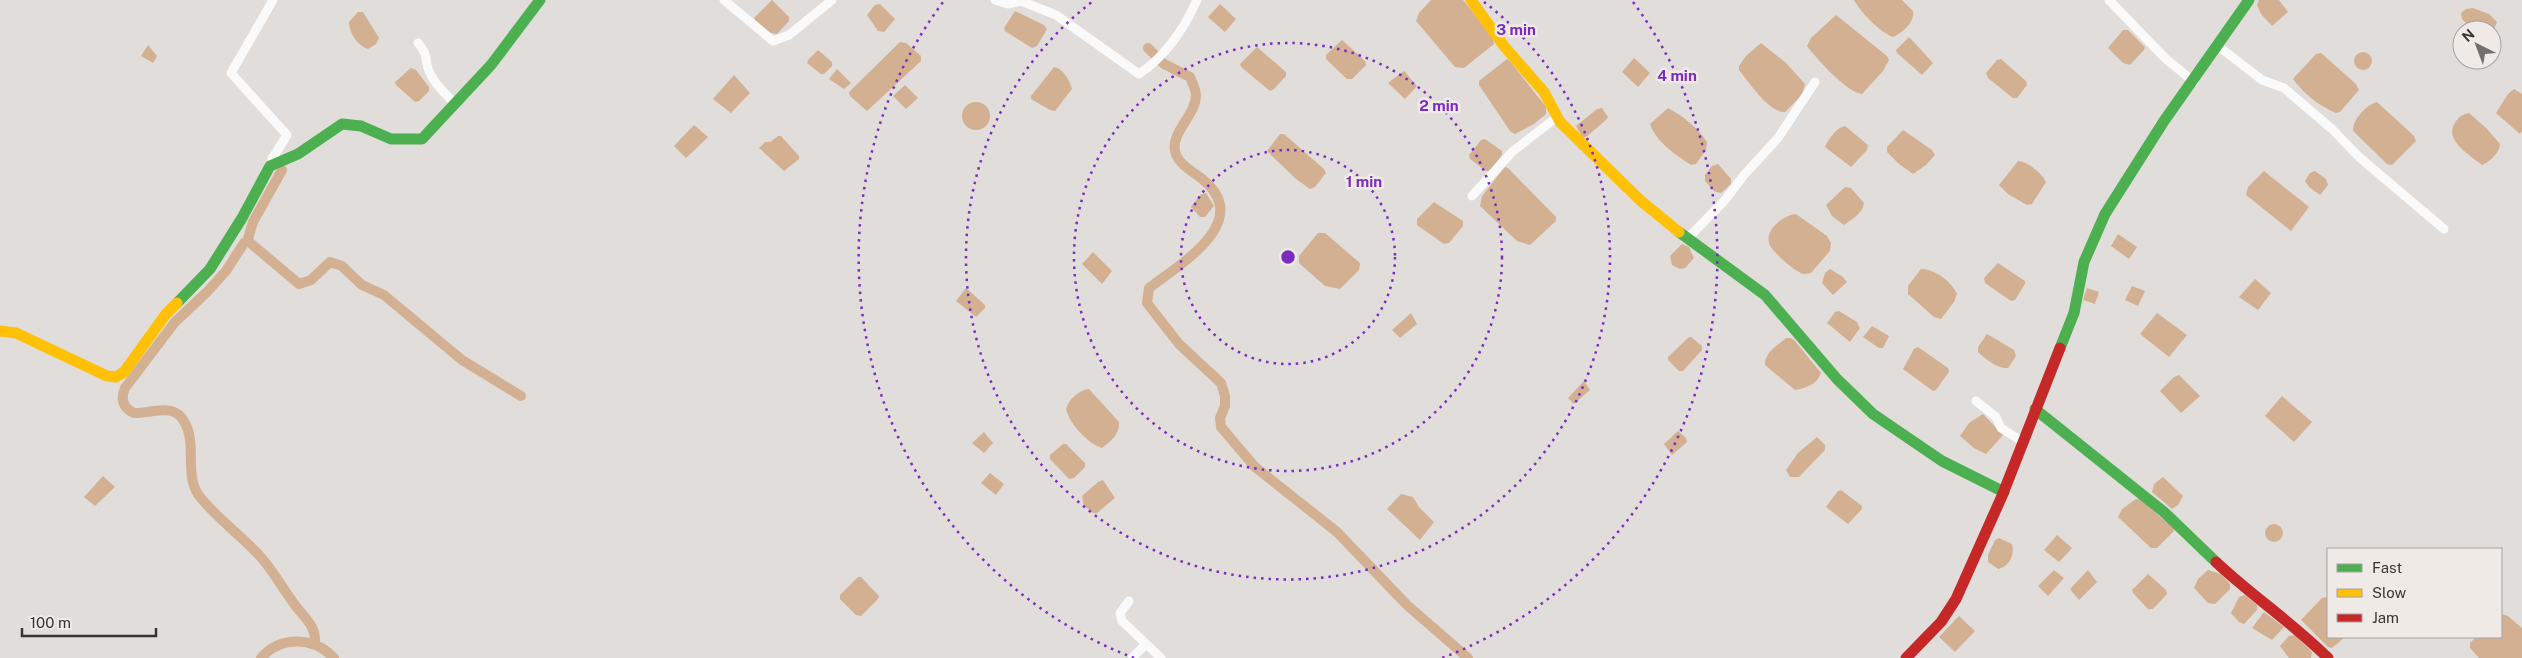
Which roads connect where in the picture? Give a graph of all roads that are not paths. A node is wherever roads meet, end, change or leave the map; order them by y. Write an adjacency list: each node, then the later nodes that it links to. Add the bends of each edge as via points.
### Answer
1 (273, 0): 16 (street, via 231,73 287,135 272,159)
2 (540, 0): 14 (street, via 491,66)
3 (724, 0): 4 (street, via 773,41 788,35)
4 (832, 0)
5 (994, 0): 6 (street, via 1008,4 1021,1 1056,15 1140,74 1181,31)
6 (1197, 0)
7 (1471, 0): 15 (street, via 1504,46 1544,92)
8 (2109, 0): 13 (street, via 2165,58)
9 (2249, 0): 11 (street)
10 (418, 43): 14 (street, via 427,56 427,67 432,76)
11 (2218, 46): 13 (street); 18 (street, via 2262,80 2284,88)
12 (1816, 82): 19 (street, via 1778,138)
13 (2194, 82): 22 (street, via 2158,129 2105,214 2084,262 2074,313)
14 (456, 104): 16 (street, via 422,139 390,139 360,126 342,124 298,154)
15 (1557, 118): 17 (street, via 1512,152); 19 (street, via 1655,214)
16 (273, 165): 20 (street, via 210,269 166,314 119,375 107,376 16,333)
17 (1472, 196)
18 (2444, 229)
19 (1688, 238): 24 (street, via 1765,295 1837,379 1873,414 1942,461)
20 (0, 331)
21 (1976, 401): 23 (street, via 1996,417 2001,428)
22 (2036, 408): 23 (street); 30 (street, via 2164,512 2244,588)
23 (2023, 442): 24 (street)
24 (2004, 492): 29 (street, via 1956,599 1941,622)
25 (1129, 601): 26 (street, via 1120,616)
26 (1146, 644): 27 (street); 28 (street)
27 (1132, 658)
28 (1161, 658)
29 (1906, 658)
30 (2328, 658)

